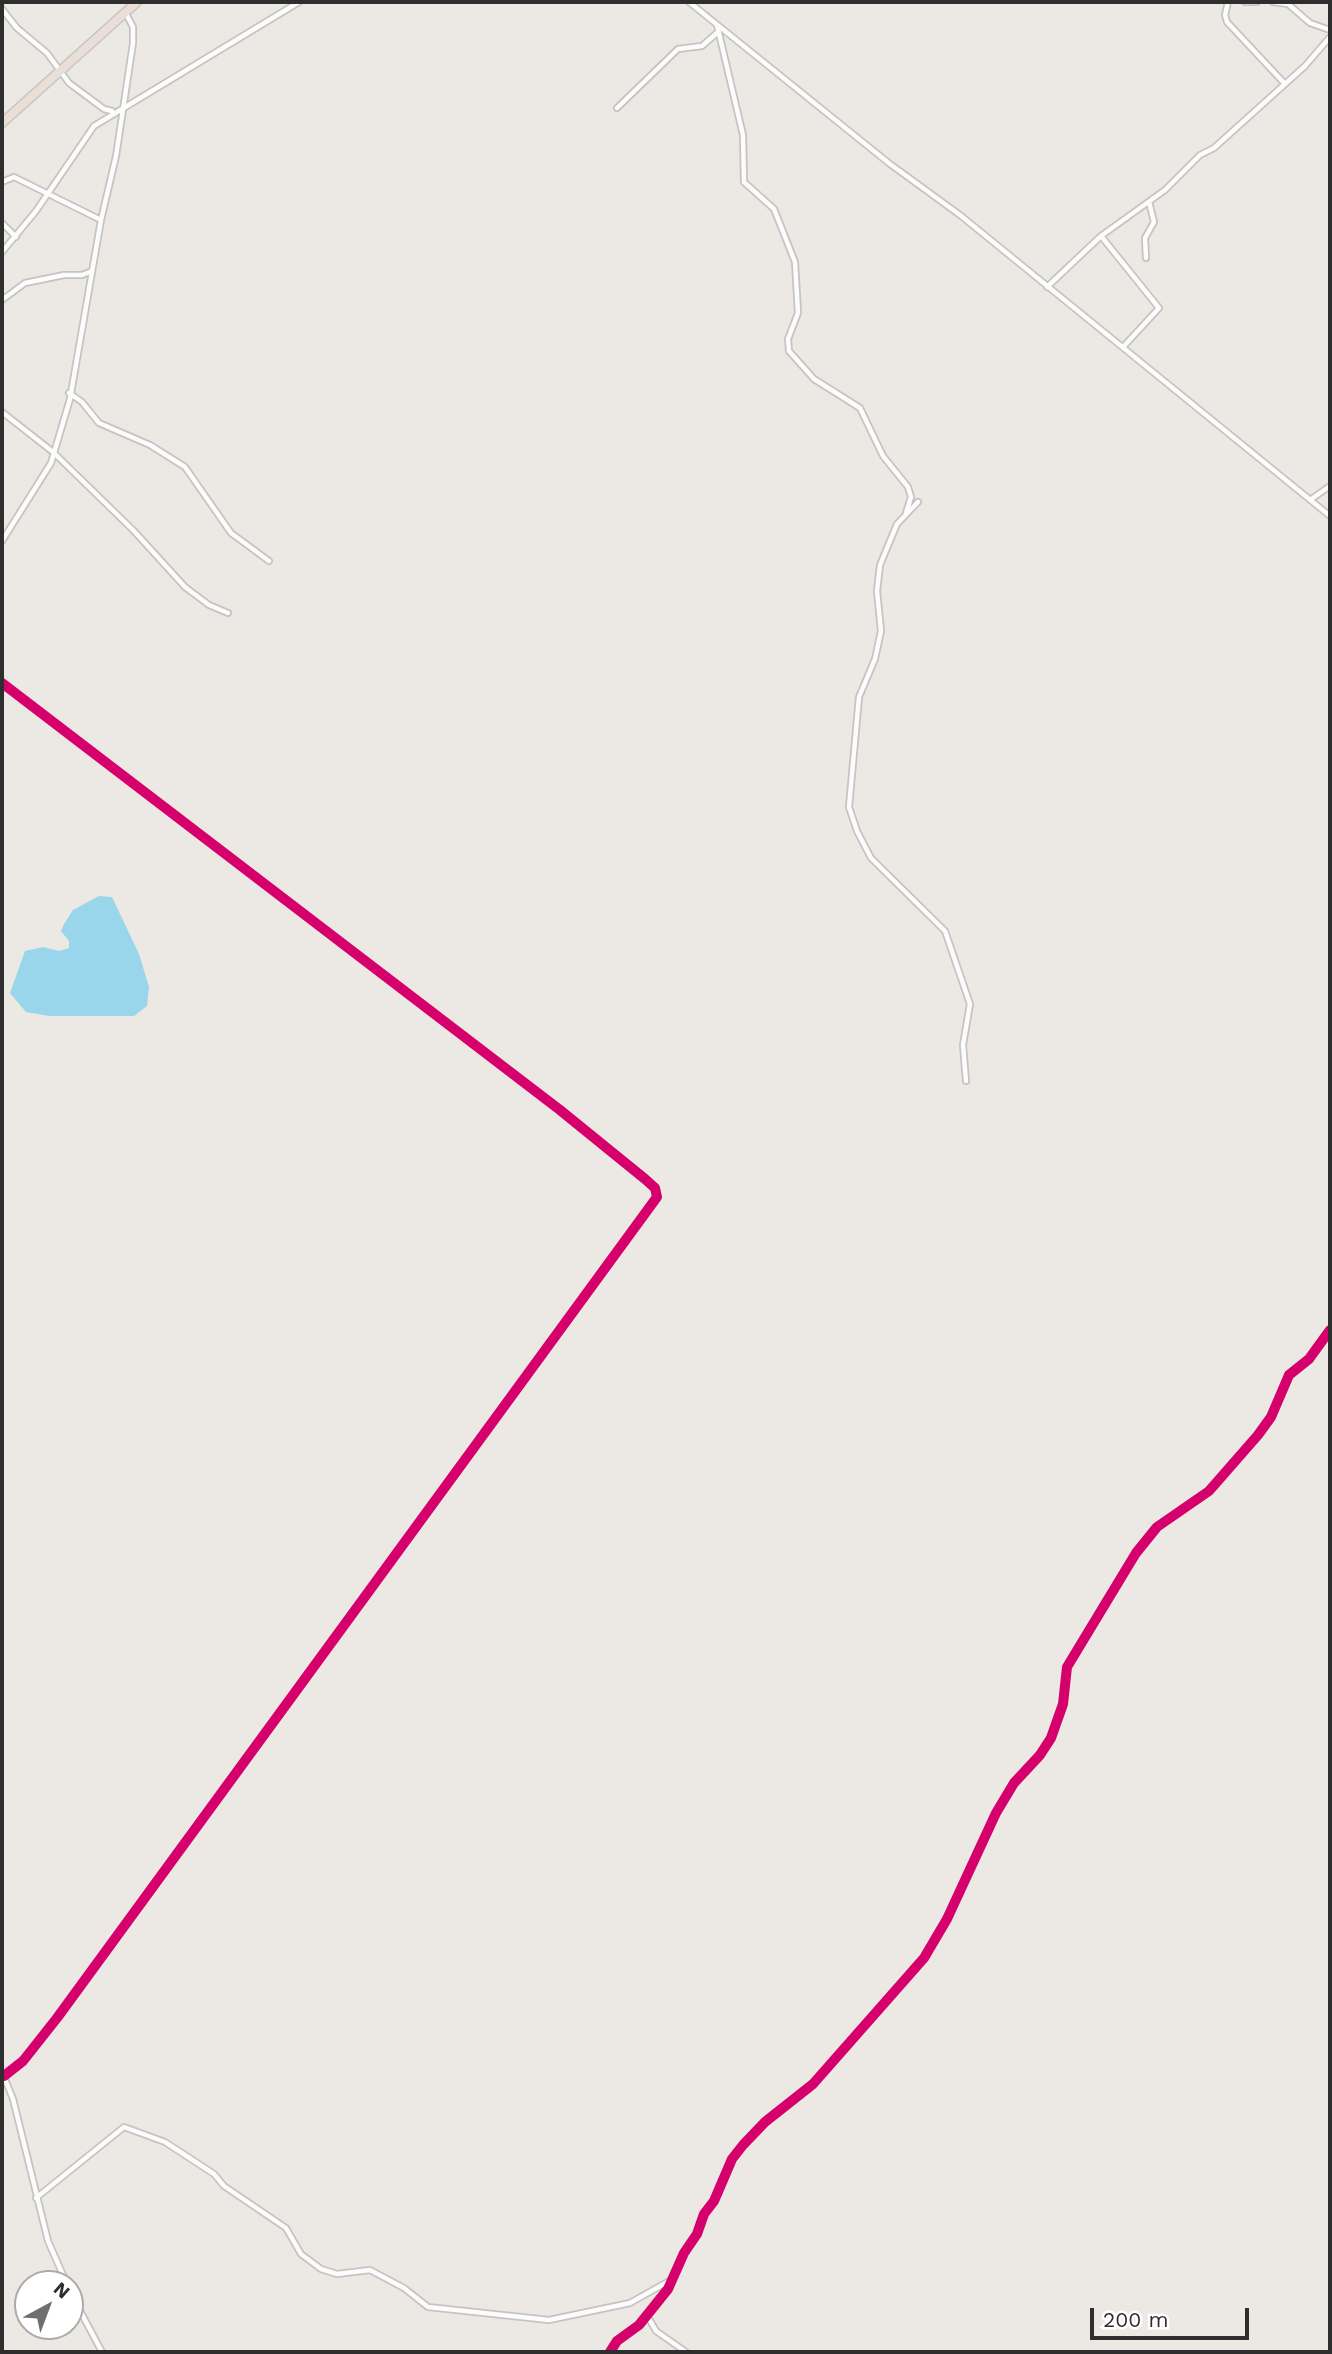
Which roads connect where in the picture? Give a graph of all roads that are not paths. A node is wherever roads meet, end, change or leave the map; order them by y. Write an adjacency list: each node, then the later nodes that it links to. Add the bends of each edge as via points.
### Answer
1 (137, 2): 9 (highway)
2 (299, 2): 16 (street)
3 (689, 2): 10 (street)
4 (1228, 2): 15 (street, via 1227,22)
5 (1245, 2): 6 (street)
6 (1257, 2)
7 (1273, 2): 11 (street, via 1288,4 1310,23)
8 (2, 9): 14 (street)
9 (124, 11): 14 (highway); 16 (street, via 134,34)
10 (717, 25): 12 (street); 30 (street)
11 (1330, 30)
12 (718, 32): 17 (street, via 702,46 678,49); 39 (street, via 743,135 744,182 774,209 795,262 799,313 788,339 789,351 824,387 860,408 883,456 908,487 911,497)
13 (1330, 37): 15 (street)
14 (60, 71): 18 (street, via 100,106); 19 (highway)
15 (1285, 84): 22 (street)
16 (123, 108): 18 (street); 23 (street)
17 (617, 108)
18 (115, 111): 21 (street, via 86,135)
19 (2, 123)
20 (2, 182): 21 (street, via 14,177)
21 (47, 192): 23 (street); 26 (street)
22 (1149, 202): 25 (street); 28 (street, via 1154,222 1145,238)
23 (101, 220): 29 (street)
24 (2, 223): 26 (street)
25 (1101, 236): 30 (street); 32 (street, via 1159,308)
26 (16, 237): 27 (street)
27 (2, 252)
28 (1146, 258)
29 (92, 271): 31 (street, via 25,282); 33 (street)
30 (1047, 287): 32 (street)
31 (2, 300)
32 (1123, 346): 37 (street)
33 (69, 393): 35 (street, via 60,440); 42 (street, via 99,423 150,445 185,467 231,533)
34 (2, 412): 35 (street)
35 (53, 452): 41 (street, via 43,479); 43 (street, via 185,587)
36 (1330, 486): 37 (street)
37 (1310, 500): 40 (street)
38 (918, 502): 39 (street)
39 (906, 514): 45 (street, via 880,565 881,631 859,697 849,807 871,858 946,931 970,1004 963,1045)
40 (1330, 516)
41 (2, 541)
42 (269, 561)
43 (228, 613)
44 (2, 683): 47 (street, via 560,1110 645,1179 657,1196 57,2018 23,2061)
45 (966, 1081)
46 (1330, 1330): 50 (street, via 1309,1359 1289,1375 1258,1436 1203,1496 1152,1531 1120,1576 1066,1667 1063,1704 1051,1738 996,1813 924,1958 821,2075 732,2159 720,2191)
47 (3, 2074): 48 (street)
48 (36, 2199): 49 (street); 50 (street, via 124,2127 165,2141 214,2174 225,2187 284,2226 300,2253 321,2269 337,2274 370,2270 433,2309 535,2321 566,2318 630,2303)
49 (61, 2270)
50 (672, 2279): 51 (street)
51 (647, 2316): 54 (street); 55 (street, via 656,2331)
52 (84, 2318): 53 (street)
53 (102, 2352)
54 (610, 2352)
55 (685, 2352)

